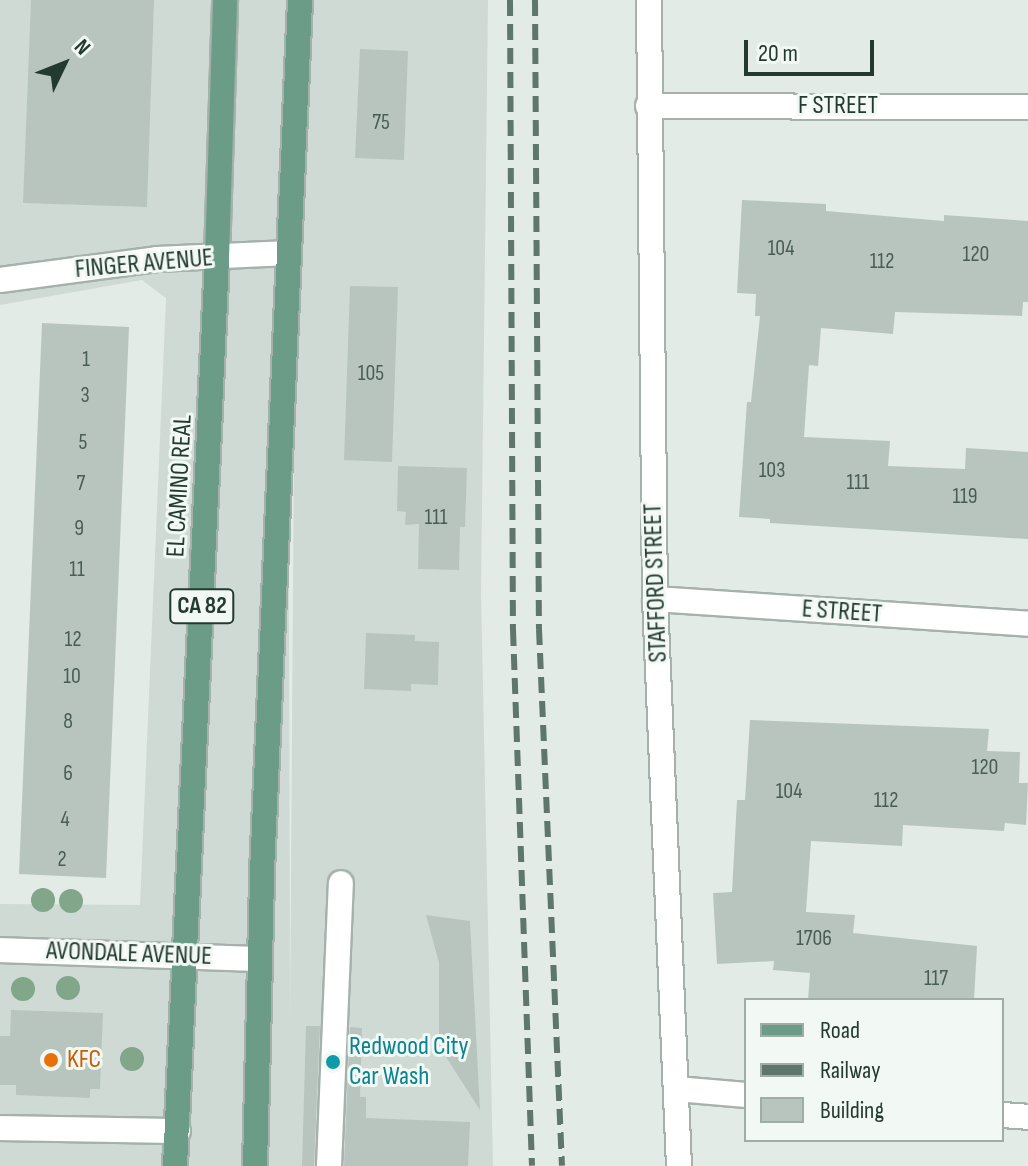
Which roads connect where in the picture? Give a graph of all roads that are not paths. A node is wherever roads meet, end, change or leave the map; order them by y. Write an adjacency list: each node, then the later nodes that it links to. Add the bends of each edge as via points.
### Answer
1 (225, 0): 7 (main road, EL CAMINO REAL / CA 82)
2 (300, 0): 6 (main road, CA 82)
3 (649, 0): 4 (street, STAFFORD STREET)
4 (648, 106): 5 (street, F STREET); 9 (street, STAFFORD STREET)
5 (1028, 107)
6 (289, 253): 7 (street, FINGER AVENUE); 14 (main road, CA 82)
7 (217, 258): 8 (street, FINGER AVENUE, via 157,259); 13 (main road, EL CAMINO REAL / CA 82)
8 (0, 280)
9 (655, 599): 10 (street, E STREET); 15 (street, STAFFORD STREET)
10 (1028, 624)
11 (341, 883): 23 (street)
12 (0, 950): 13 (street, AVONDALE AVENUE)
13 (185, 954): 14 (street, AVONDALE AVENUE); 20 (main road, EL CAMINO REAL / CA 82)
14 (259, 959): 22 (main road, CA 82)
15 (677, 1089): 16 (street); 24 (street, STAFFORD STREET)
16 (744, 1095)
17 (1004, 1115): 18 (street)
18 (1028, 1117)
19 (0, 1128): 20 (street)
20 (178, 1131): 21 (main road, EL CAMINO REAL / CA 82)
21 (175, 1166)
22 (255, 1166)
23 (329, 1166)
24 (679, 1166)

